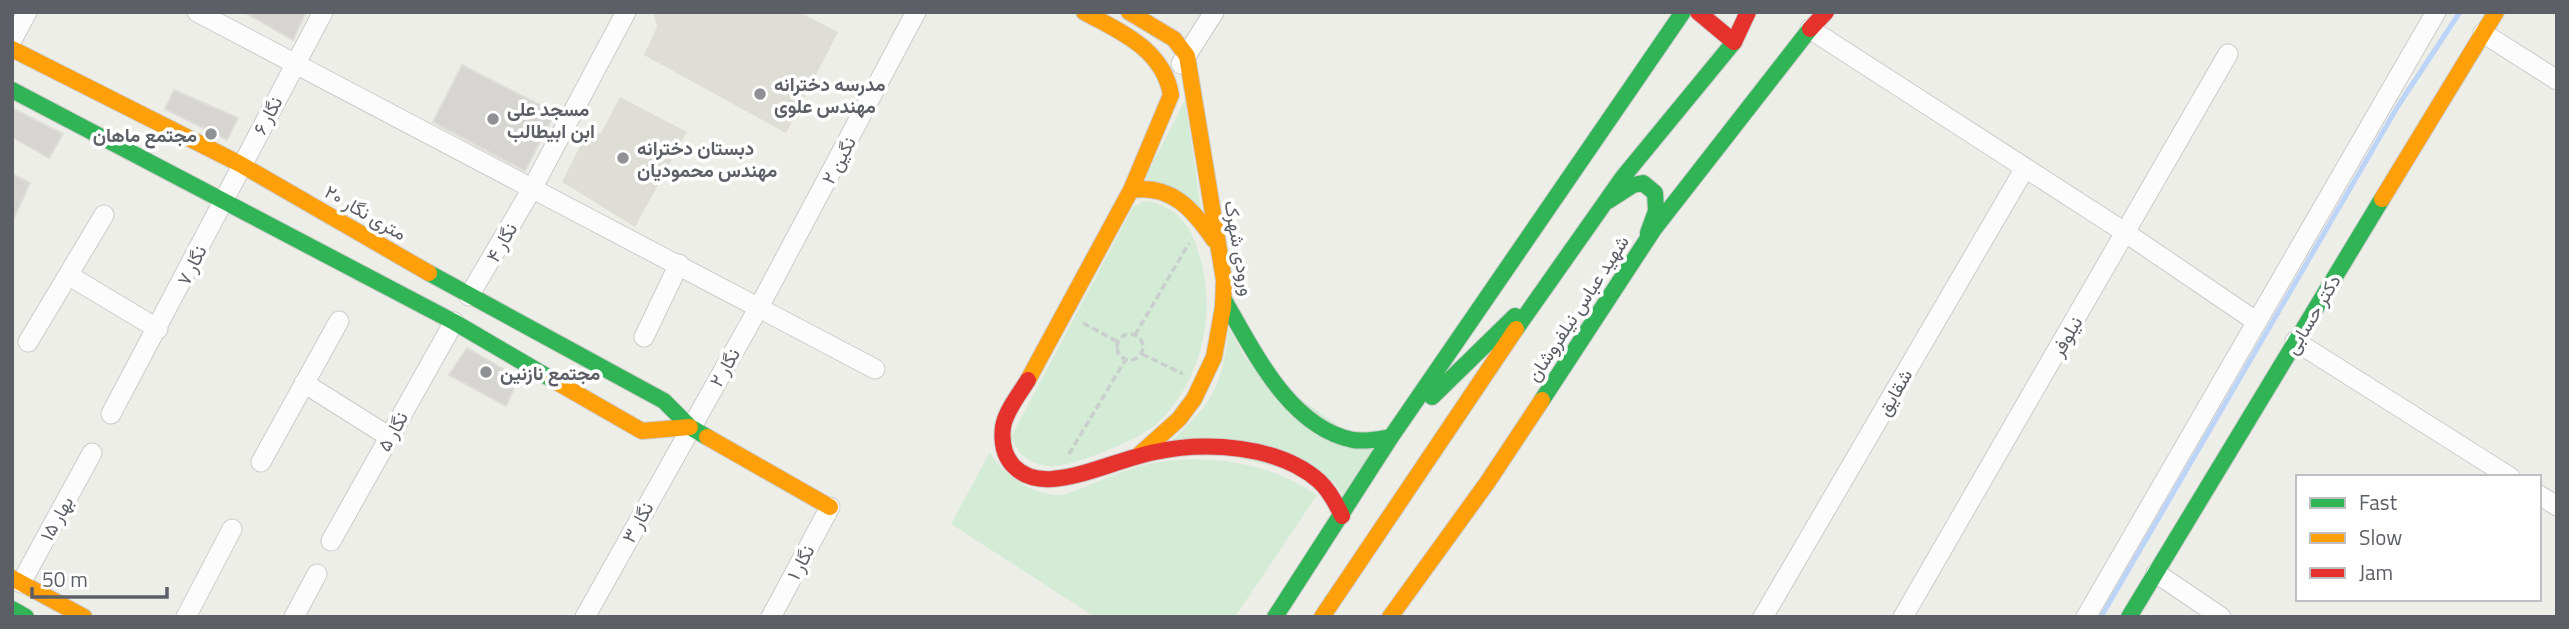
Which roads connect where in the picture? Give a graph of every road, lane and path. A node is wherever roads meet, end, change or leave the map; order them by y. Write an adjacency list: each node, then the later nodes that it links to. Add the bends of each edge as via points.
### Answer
1 (27, 12): 17 (street)
2 (197, 12): 22 (street)
3 (323, 12): 22 (street, نگار ۶)
4 (626, 12): 28 (street, نگار ۴)
5 (916, 12): 42 (street, نگین ۲)
6 (1084, 12): 23 (main road, via 1141,44)
7 (1129, 12): 21 (main road, via 1174,39)
8 (1214, 12): 21 (street)
9 (1683, 12): 61 (main road)
10 (1698, 12): 18 (main road)
11 (1748, 12): 18 (main road, شهید عباس نیلفروشان)
12 (1826, 12): 15 (main road, شهید عباس نیلفروشان)
13 (2436, 12): 46 (street)
14 (2496, 12): 16 (main road, دکتر حسابی)
15 (1810, 29): 27 (street); 35 (main road, شهید عباس نیلفروشان)
16 (2483, 33): 24 (street); 50 (main road, دکتر حسابی)
17 (12, 40)
18 (1734, 42): 31 (main road, شهید عباس نیلفروشان)
19 (12, 49): 26 (main road, ۲۰ متری نگار)
20 (2228, 54): 34 (street, نیلوفر)
21 (1187, 56): 23 (street); 36 (main road, ورودی شهرک)
22 (293, 65): 26 (street, نگار ۶); 28 (street)
23 (1171, 79): 29 (main road, via 1163,121)
24 (2557, 80)
25 (12, 90): 30 (main road)
26 (240, 164): 30 (street, نگار ۶); 40 (main road, ۲۰ متری نگار)
27 (2025, 168): 34 (street); 88 (street, شقایق)
28 (533, 187): 37 (street); 40 (street, نگار ۴)
29 (1131, 190): 33 (main road, via 1158,187 1190,207); 43 (main road)
30 (223, 200): 45 (main road); 47 (street, نگار ۷)
31 (1604, 204): 35 (main road, via 1633,185 1643,183 1655,193 1656,211); 39 (main road, شهید عباس نیلفروشان)
32 (104, 215): 38 (street)
33 (1202, 221): 36 (main road); 48 (path)
34 (2126, 233): 46 (street); 89 (street, نیلوفر)
35 (1645, 243): 73 (main road, شهید عباس نیلفروشان)
36 (1217, 244): 41 (main road, ورودی شهرک)
37 (679, 264): 42 (street); 49 (street)
38 (68, 275): 47 (street); 51 (street)
39 (1544, 288): 61 (main road); 85 (main road, شهید عباس نیلفروشان)
40 (469, 296): 45 (main road); 59 (main road, ۲۰ متری نگار, via 664,401)
41 (1224, 300): 57 (main road, via 1216,352); 61 (main road, ورودی شهرک, via 1266,368 1302,413 1351,440)
42 (759, 307): 55 (street); 59 (street, نگار ۲)
43 (1063, 312): 52 (path); 66 (main road, via 1003,425 1002,440 1012,466 1028,477)
44 (339, 321): 56 (street)
45 (454, 322): 59 (main road, via 642,432); 60 (street, نگار ۵)
46 (2257, 322): 90 (street)
47 (158, 329): 58 (street, نگار ۷)
48 (1135, 335): 52 (path, via 1123,336); 53 (path, via 1143,345)
49 (644, 337)
50 (2295, 341): 65 (street); 74 (main road, دکتر حسابی)
51 (29, 342)
52 (1118, 342): 54 (path, via 1119,354)
53 (1142, 354): 54 (path, via 1135,360); 57 (path)
54 (1126, 359): 66 (path)
55 (875, 369)
56 (304, 383): 60 (street); 64 (street)
57 (1204, 385): 63 (main road, via 1175,425)
58 (111, 414)
59 (690, 427): 69 (main road, ۲۰ متری نگار); 82 (street, نگار ۳)
60 (388, 436): 72 (street, نگار ۵)
61 (1391, 437): 70 (main road)
62 (92, 453): 76 (street, بهار ۱۵)
63 (1138, 455): 66 (main road, via 1088,474); 70 (main road, via 1228,449 1286,462 1315,477)
64 (261, 462)
65 (2507, 475)
66 (1054, 480)
67 (2541, 496): 68 (street)
68 (2557, 506)
69 (830, 507): 83 (street, نگار ۱)
70 (1342, 516): 84 (main road)
71 (232, 529): 80 (street)
72 (331, 541)
73 (1427, 566): 86 (main road, شهید عباس نیلفروشان); 87 (main road, via 1426,589)
74 (2156, 573): 91 (main road, دکتر حسابی); 92 (street)
75 (317, 574): 81 (street)
76 (16, 580): 79 (main road)
77 (12, 609): 78 (main road)
78 (26, 617)
79 (84, 617)
80 (186, 617)
81 (294, 617)
82 (585, 617)
83 (771, 617)
84 (1276, 617)
85 (1322, 617)
86 (1390, 617)
87 (1409, 617)
88 (1763, 617)
89 (1903, 617)
90 (2086, 617)
91 (2129, 617)
92 (2221, 617)

